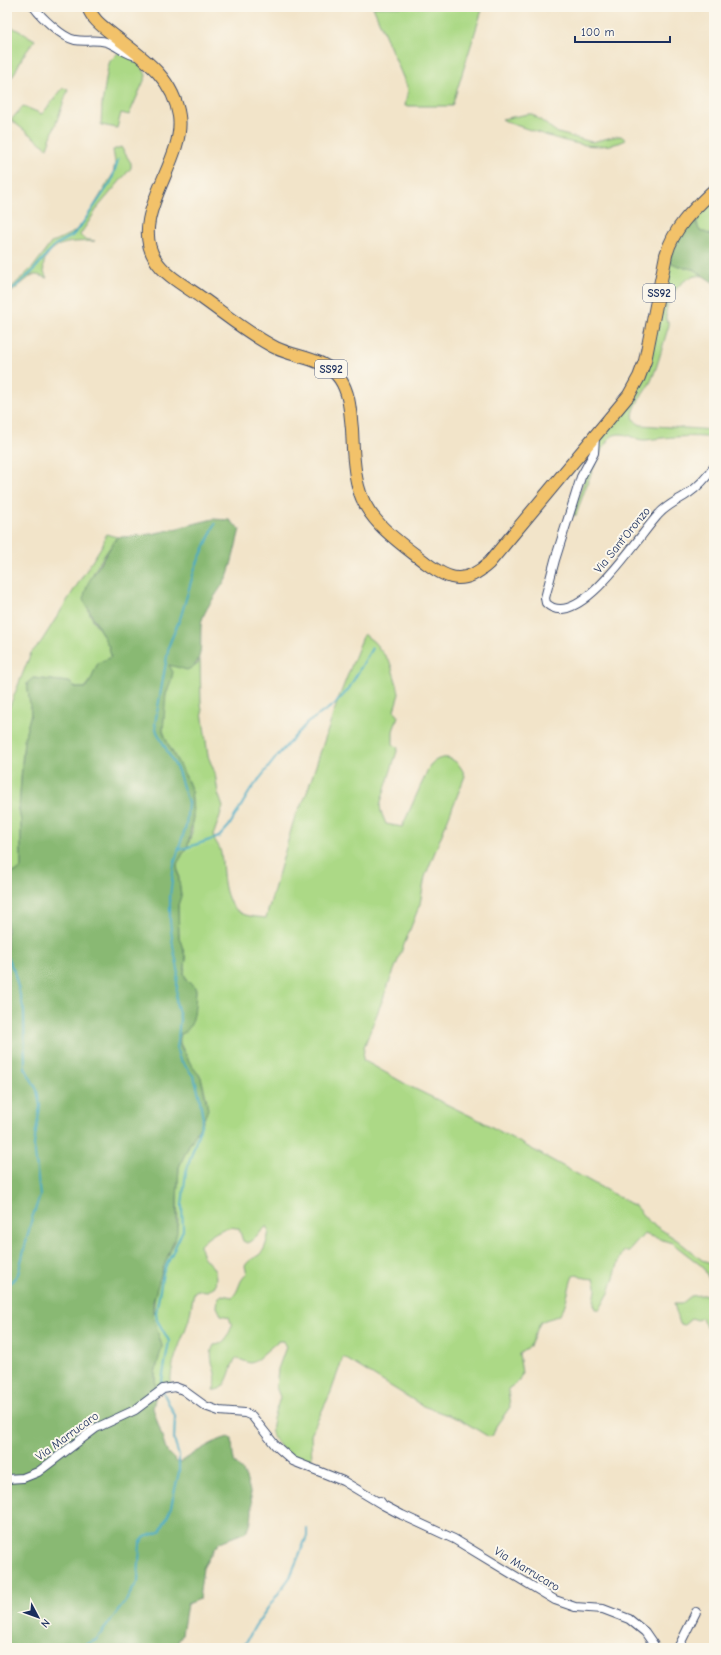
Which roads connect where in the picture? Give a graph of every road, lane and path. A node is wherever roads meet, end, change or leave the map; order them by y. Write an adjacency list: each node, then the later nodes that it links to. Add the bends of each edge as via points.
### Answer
1 (34, 7): 3 (street, via 68,38 108,42 132,56)
2 (88, 7): 3 (main road, SS92, via 96,20)
3 (140, 55): 5 (main road, SS92, via 163,78 173,96 179,117 176,143 149,222 149,240 154,258 171,276 254,335 274,347 322,364 336,374 349,400 356,478 360,495 376,521 401,544 446,576 459,579 478,573 504,547)
4 (714, 190): 5 (main road, SS92, via 685,218 671,240 642,369 629,395)
5 (594, 438): 6 (street, Via Sant'Oronzo, via 594,454 582,477 545,598 549,606 556,608 566,608 599,586 617,569 659,514 696,488)
6 (714, 467)
7 (7, 1478): 9 (street, Via Marrucaro, via 23,1478 38,1472 96,1428 135,1410 163,1389 175,1387 205,1406 252,1416 275,1445 293,1461 343,1481)
8 (378, 1498): 9 (street, Via Marrucaro)
9 (383, 1505): 11 (street, Via Marrucaro, via 454,1539 555,1600 575,1607 603,1609 629,1619 645,1632)
10 (696, 1612): 12 (street)
11 (656, 1648)
12 (678, 1648)

